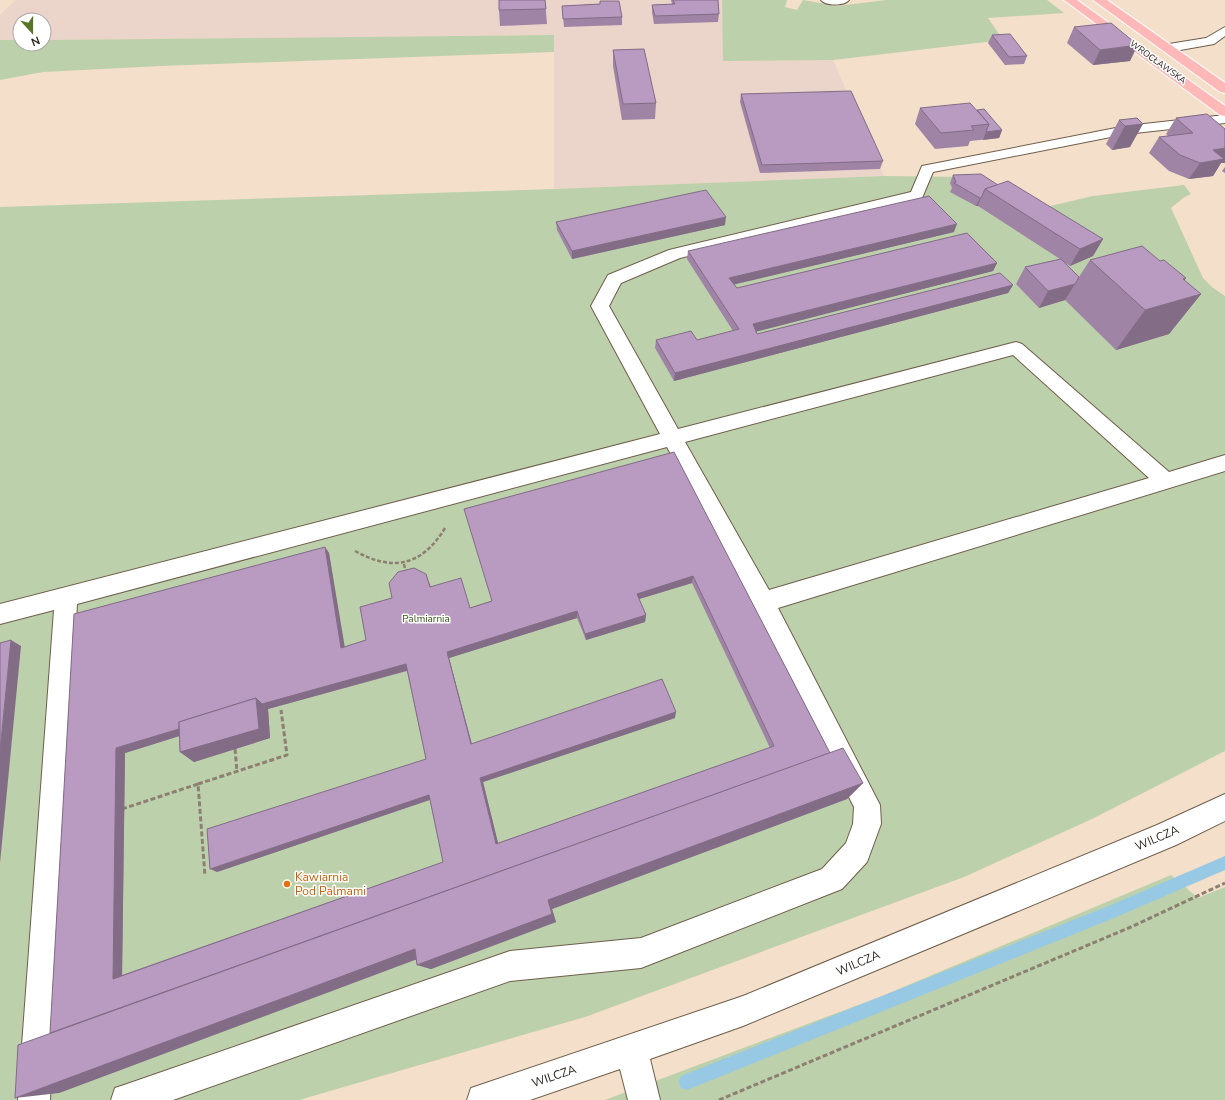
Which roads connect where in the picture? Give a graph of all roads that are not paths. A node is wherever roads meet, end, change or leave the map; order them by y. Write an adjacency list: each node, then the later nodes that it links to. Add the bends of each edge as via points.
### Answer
1 (827, 0): 2 (street)
2 (843, 0)
3 (1070, 0): 8 (main road, WROCŁAWSKA)
4 (1099, 0): 6 (main road, WROCŁAWSKA)
5 (1225, 31): 6 (street, via 1210,41)
6 (1169, 48): 7 (main road, WROCŁAWSKA)
7 (1225, 89)
8 (1225, 112)
9 (1225, 119): 10 (street, via 1126,130 927,169 917,195 675,254 614,279 600,306)
10 (673, 438): 12 (street, via 1016,348); 13 (street); 14 (street)
11 (1225, 463): 12 (street)
12 (1166, 481): 14 (street)
13 (66, 597): 15 (street); 18 (street)
14 (763, 602): 19 (street, via 867,805 867,824 857,852 832,879 641,953 510,966)
15 (0, 614)
16 (1225, 807): 17 (street, WILCZA, via 1166,835 743,1011)
17 (631, 1048): 20 (street, WILCZA); 21 (street)
18 (34, 1100)
19 (127, 1100)
20 (483, 1100)
21 (644, 1100)

